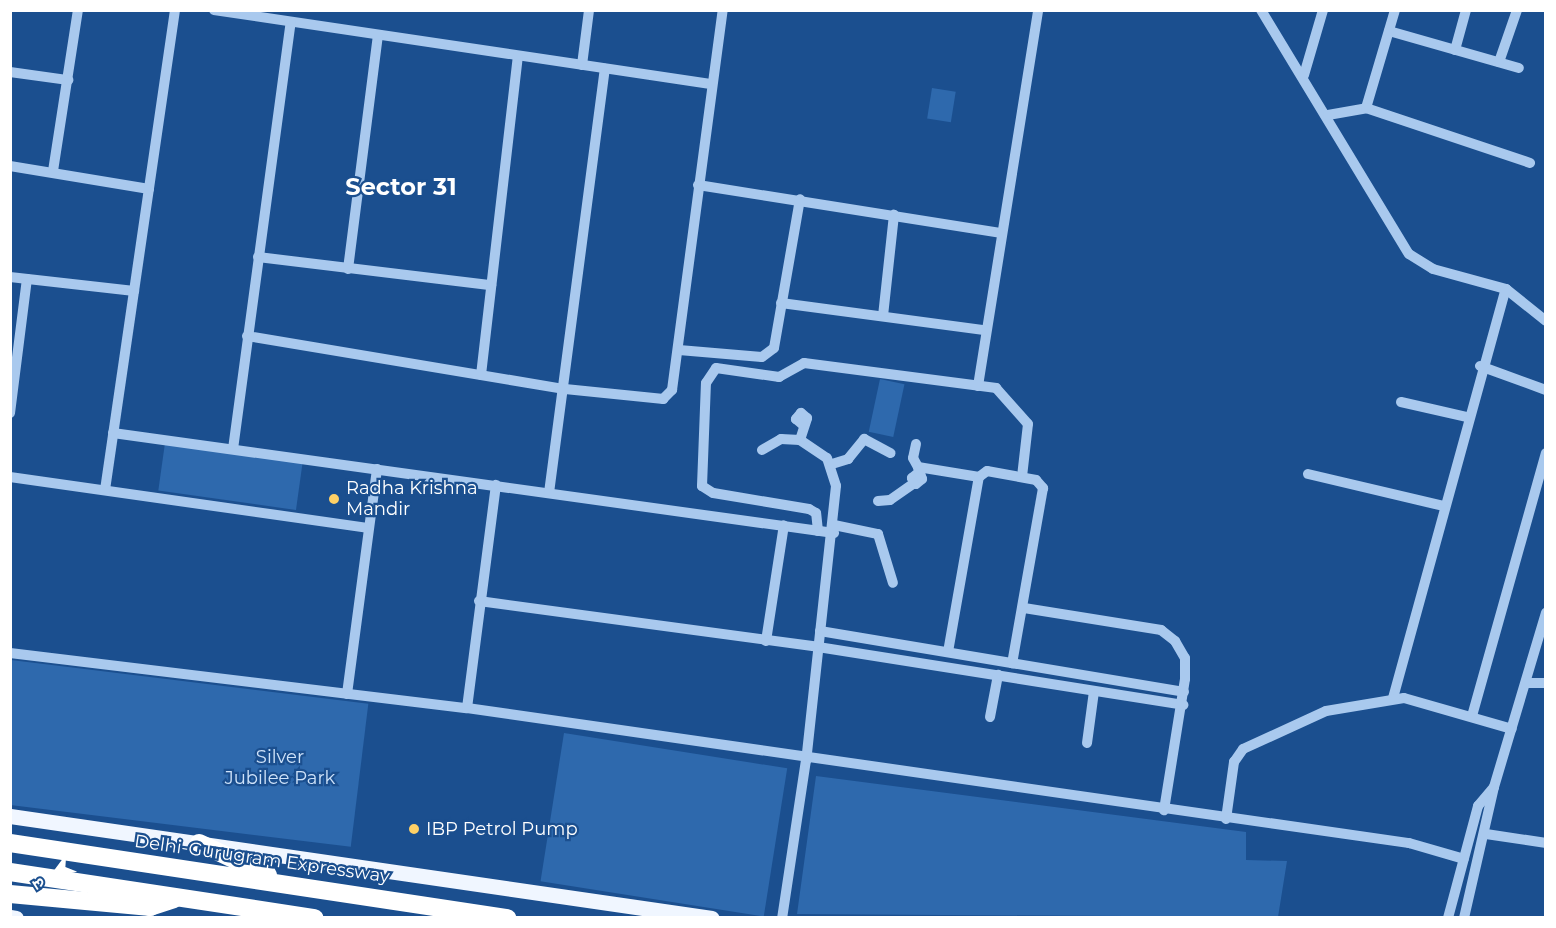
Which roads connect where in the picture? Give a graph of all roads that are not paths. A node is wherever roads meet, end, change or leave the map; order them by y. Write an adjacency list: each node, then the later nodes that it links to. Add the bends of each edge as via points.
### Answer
1 (78, 10): 23 (street)
2 (175, 10): 31 (street)
3 (214, 10): 12 (street)
4 (589, 10): 18 (street)
5 (723, 10): 24 (street)
6 (1038, 10): 34 (street)
7 (1261, 10): 22 (street)
8 (1323, 10): 22 (street)
9 (1395, 10): 13 (street)
10 (1466, 10): 15 (street)
11 (1517, 10): 17 (street)
12 (291, 22): 14 (street); 35 (street)
13 (1389, 31): 15 (street); 25 (street)
14 (378, 35): 16 (street); 36 (street)
15 (1455, 50): 17 (street)
16 (518, 56): 18 (street); 39 (street)
17 (1499, 62): 19 (street)
18 (582, 65): 20 (street)
19 (1520, 68)
20 (605, 69): 24 (street); 51 (street)
21 (10, 72): 23 (street)
22 (1304, 75): 26 (street)
23 (68, 80): 29 (street)
24 (711, 84): 30 (street)
25 (1366, 108): 26 (street); 27 (street)
26 (1328, 115): 40 (street, via 1409,254 1433,269)
27 (1530, 163)
28 (10, 166): 29 (street)
29 (53, 171): 31 (street)
30 (698, 185): 32 (street); 47 (street)
31 (149, 189): 41 (street)
32 (800, 199): 33 (street); 42 (street)
33 (894, 215): 34 (street); 43 (street)
34 (1000, 233): 45 (street)
35 (258, 257): 36 (street); 46 (street)
36 (348, 269): 39 (street)
37 (10, 277): 38 (street)
38 (27, 279): 41 (street); 54 (street)
39 (492, 285): 49 (street)
40 (1506, 289): 44 (street); 48 (street)
41 (134, 291): 57 (street)
42 (781, 303): 43 (street); 47 (street, via 768,354)
43 (883, 316): 45 (street)
44 (1545, 321)
45 (984, 330): 50 (street)
46 (247, 336): 49 (street); 60 (street)
47 (679, 350): 51 (street, via 672,390 663,399)
48 (1480, 366): 52 (street); 55 (street)
49 (481, 375): 51 (street)
50 (978, 386): 70 (street, via 1001,390 1026,419); 79 (street, via 804,363 779,377 725,369 709,374 698,475 702,486 713,493 809,508 816,513)
51 (565, 389): 73 (street)
52 (1545, 390)
53 (1401, 402): 55 (street)
54 (10, 413)
55 (1467, 417): 75 (street)
56 (802, 424): 58 (street)
57 (113, 433): 60 (street); 72 (street)
58 (800, 440): 61 (street, via 781,439); 64 (street)
59 (916, 444): 66 (street, via 913,458)
60 (233, 449): 65 (street)
61 (762, 450)
62 (890, 453): 64 (street, via 864,439 849,459)
63 (1545, 453): 99 (street)
64 (832, 464): 78 (street)
65 (377, 469): 71 (street); 77 (street)
66 (917, 474): 69 (street); 74 (street, via 890,500)
67 (1308, 474): 75 (street)
68 (10, 477): 72 (street)
69 (978, 477): 70 (street, via 987,471); 87 (street)
70 (1022, 477): 82 (street, via 1042,484 1044,495)
71 (496, 486): 73 (street); 81 (street)
72 (105, 490): 77 (street)
73 (549, 493): 76 (street)
74 (878, 501)
75 (1443, 507): 96 (street)
76 (784, 525): 79 (street); 85 (street)
77 (367, 528): 95 (street)
78 (834, 529): 79 (street); 80 (street, via 878,534); 84 (street)
79 (818, 531)
80 (893, 583)
81 (479, 601): 85 (street); 98 (street)
82 (1024, 608): 89 (street); 94 (street, via 1161,630 1185,658)
83 (1545, 614): 91 (street)
84 (820, 631): 86 (street); 87 (street)
85 (766, 640): 86 (street)
86 (818, 646): 90 (street); 103 (street)
87 (948, 652): 89 (street)
88 (10, 653): 95 (street)
89 (1012, 663): 94 (street)
90 (998, 675): 93 (street); 100 (street)
91 (1527, 683): 92 (street); 101 (street)
92 (1545, 683)
93 (1094, 691): 97 (street); 102 (street)
94 (1184, 692): 97 (street)
95 (347, 694): 98 (street)
96 (1393, 698): 99 (street); 107 (street, via 1326,711 1243,749 1234,762)
97 (1183, 705): 105 (street)
98 (467, 708): 103 (street)
99 (1472, 716): 101 (street)
100 (990, 717)
101 (1512, 729): 104 (street)
102 (1087, 743)
103 (806, 760): 105 (street); 122 (street)
104 (1494, 787): 108 (street); 112 (street, via 1479,806)
105 (1164, 810): 107 (street)
106 (10, 816): 110 (main road)
107 (1226, 819): 112 (street, via 1409,843)
108 (1486, 834): 111 (street); 124 (street)
109 (10, 843): 114 (highway, Delhi-Gurugram Expressway)
110 (199, 843): 114 (highway); 121 (main road)
111 (1545, 843)
112 (1464, 859): 123 (street)
113 (10, 872): 116 (highway)
114 (289, 884): 120 (highway, Delhi-Gurugram Expressway)
115 (10, 894): 116 (highway, via 150,907)
116 (179, 898): 119 (highway)
117 (10, 917): 118 (main road)
118 (16, 918)
119 (315, 918)
120 (507, 918)
121 (712, 918)
122 (782, 918)
123 (1448, 918)
124 (1464, 918)

